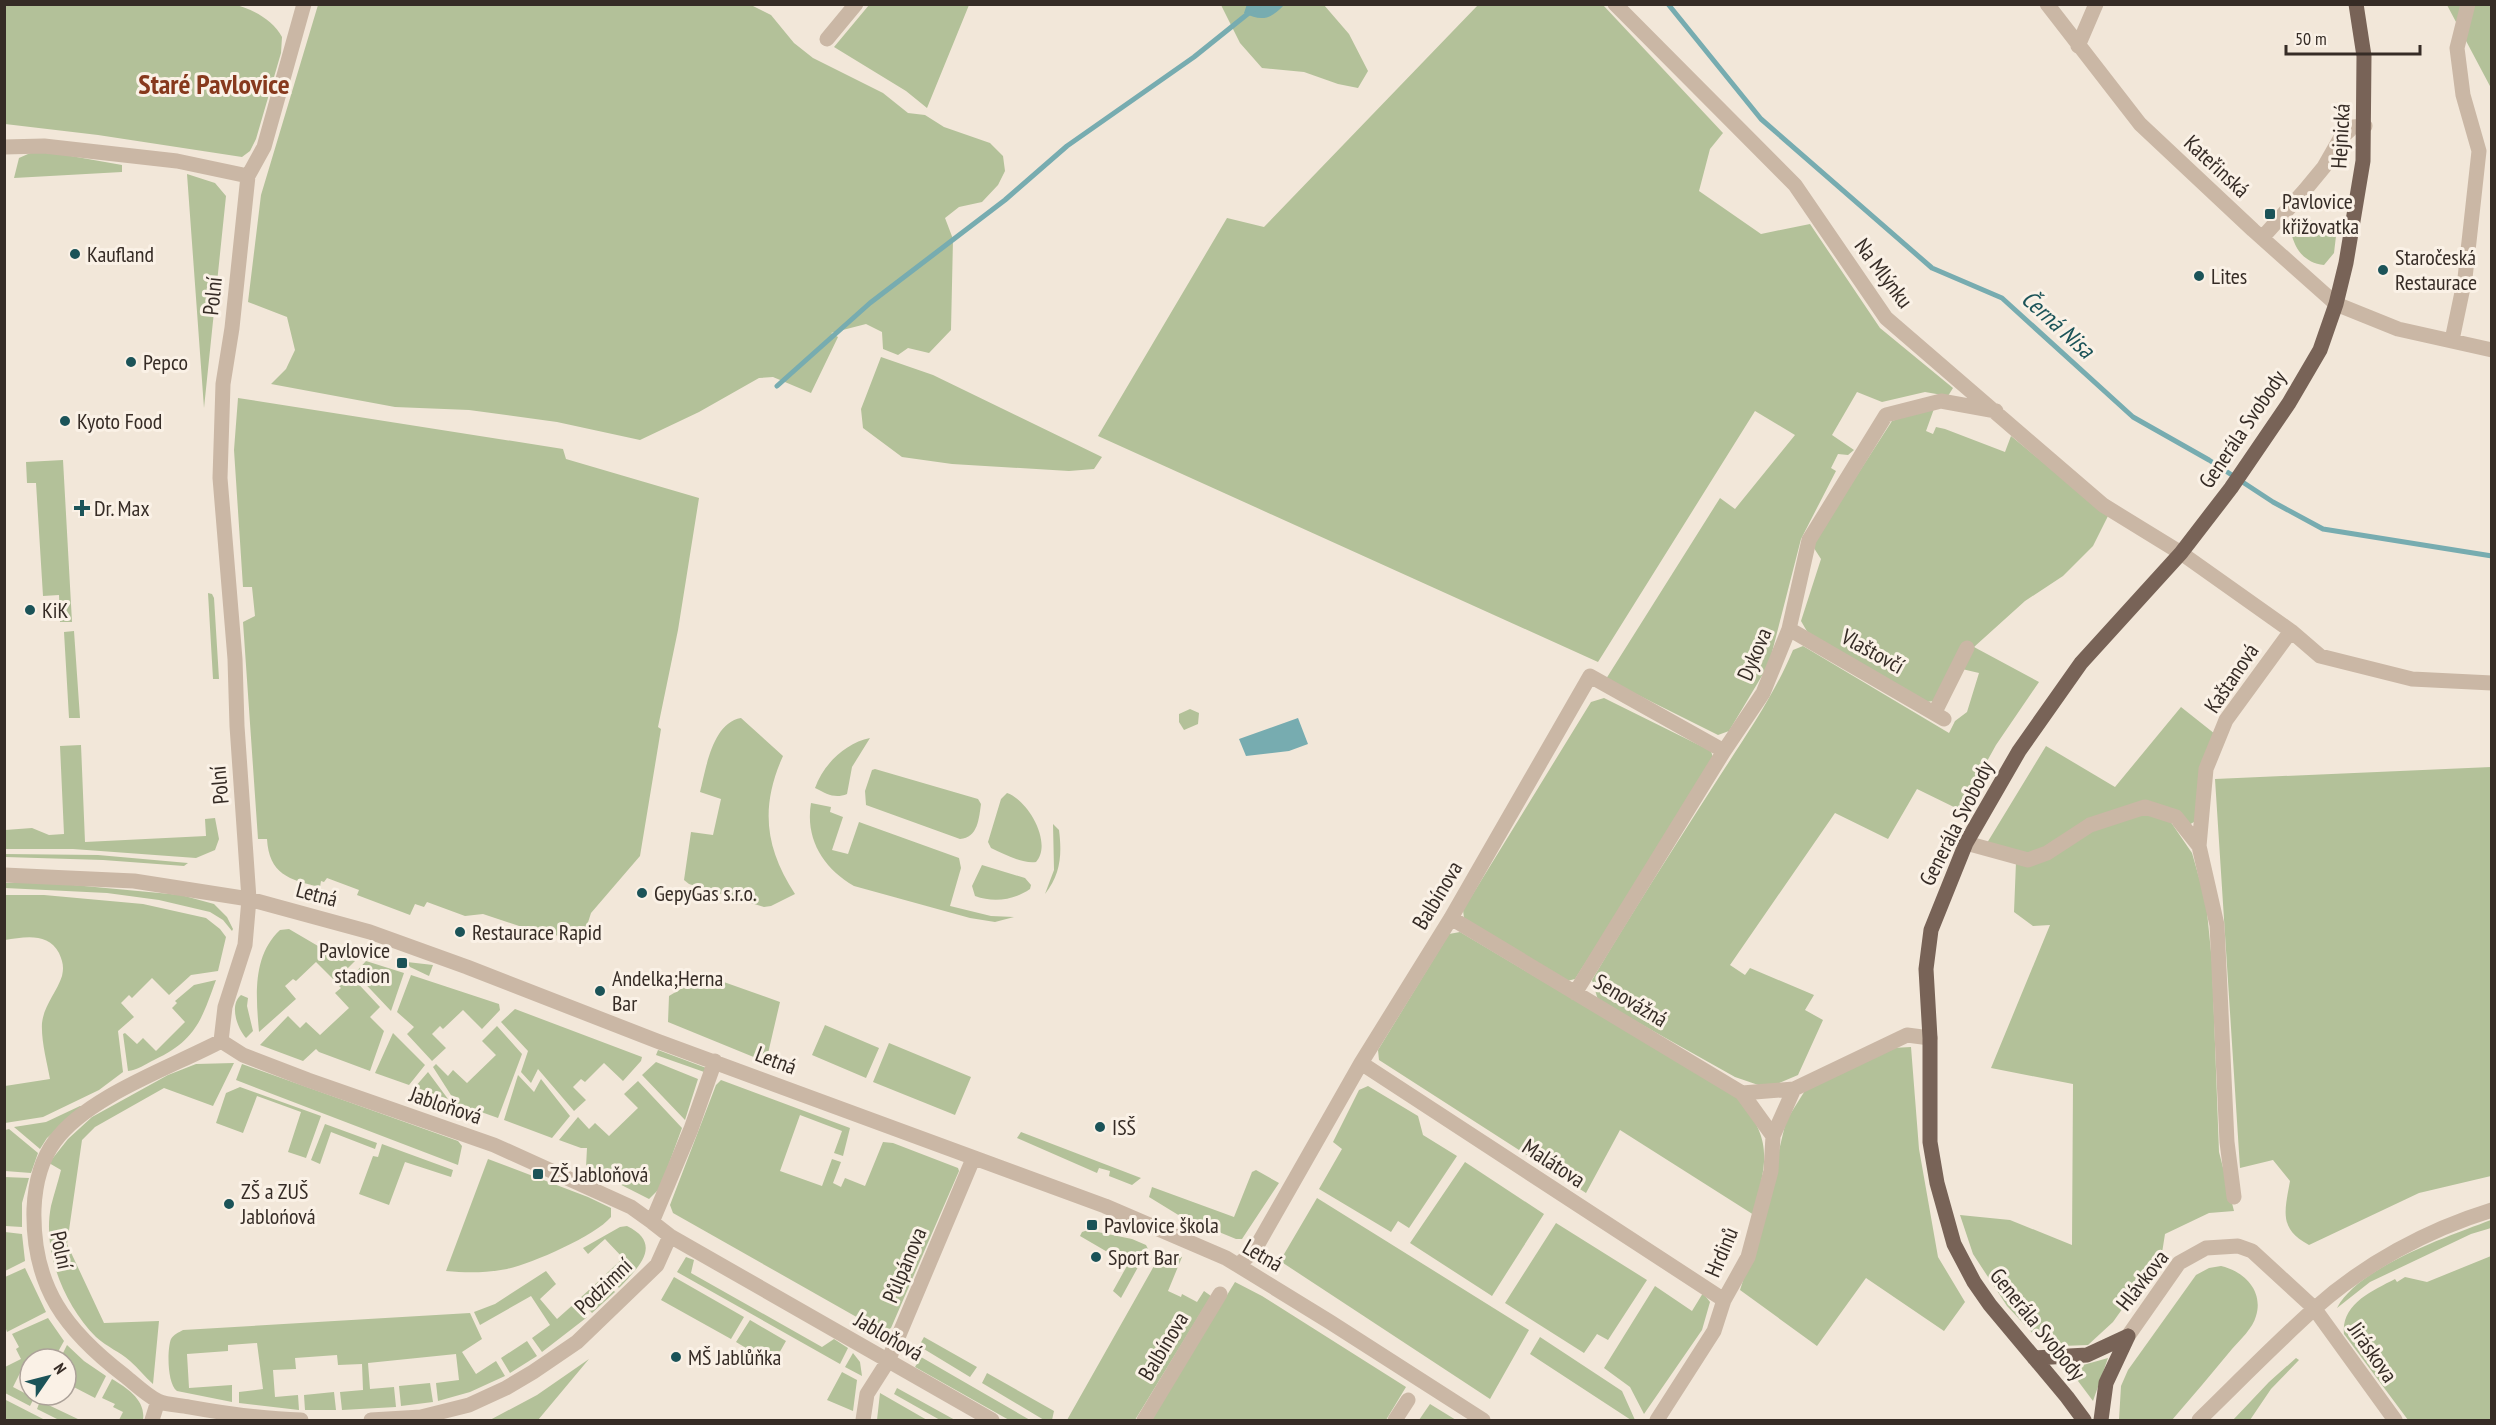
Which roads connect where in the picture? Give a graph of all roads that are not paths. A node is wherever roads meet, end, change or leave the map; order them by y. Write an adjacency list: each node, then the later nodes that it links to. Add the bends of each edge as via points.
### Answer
1 (304, 4): 12 (street, Polní, via 264,147)
2 (856, 4): 8 (street)
3 (1615, 4): 17 (street, Na Mlýnku, via 1795,185 1886,318)
4 (2047, 4): 9 (street, Kateřinská)
5 (2096, 4): 9 (street)
6 (2356, 4): 10 (main road, Hejnická, via 2364,56)
7 (2468, 4): 15 (street, via 2457,48 2463,95 2480,151 2465,278)
8 (827, 39)
9 (2078, 46): 13 (street, Kateřinská, via 2139,124)
10 (2365, 126): 13 (street, via 2353,127 2340,139 2324,167); 14 (main road, Hejnická, via 2359,196)
11 (4, 147): 12 (street, via 44,146 166,160)
12 (248, 176): 27 (street, Polní, via 223,384 220,478)
13 (2262, 238): 14 (street, Kateřinská)
14 (2336, 304): 15 (street, Kateřinská, via 2398,329); 18 (main road, Generála Svobody, via 2320,350 2289,403)
15 (2452, 340): 16 (street, Kateřinská)
16 (2492, 350)
17 (1995, 411): 18 (street, Na Mlýnku, via 2103,505); 19 (street, Dykova, via 1941,401 1886,416 1809,540)
18 (2181, 553): 20 (street); 24 (main road, Generála Svobody, via 2081,663 2019,751)
19 (1789, 630): 21 (street, Vlaštovčí, via 1940,716); 23 (street, Dykova, via 1763,693)
20 (2291, 631): 22 (street, via 2320,656 2412,679); 25 (street, Kaštanová, via 2226,720 2206,768)
21 (1966, 648)
22 (2492, 683)
23 (1724, 751): 28 (street, Balbínova, via 1590,676); 29 (street, Dykova)
24 (1966, 843): 25 (street, via 2028,860 2047,853 2090,825 2145,807 2176,817); 30 (main road, Generála Svobody, via 1931,930 1926,969)
25 (2199, 846): 38 (street, via 2217,925 2227,1142)
26 (4, 875): 27 (street, Letná, via 134,881)
27 (249, 899): 31 (street, Polní, via 245,945 225,1007); 32 (street, Letná, via 370,932)
28 (1451, 918): 29 (street, Senovážná); 33 (street, Balbínova)
29 (1575, 993): 35 (street, Senovážná)
30 (1929, 1038): 34 (street, via 1907,1035); 47 (main road, Generála Svobody, via 1930,1142 1954,1244 1990,1305)
31 (221, 1041): 40 (street, Jabloňová, via 243,1055 308,1080 494,1145 631,1207); 50 (street, Polní, via 134,1083 67,1128 46,1157 37,1183 37,1250 56,1305 80,1338)
32 (715, 1061): 37 (street, Letná); 40 (street)
33 (1361, 1063): 42 (street, Balbínova, via 1254,1251); 44 (street, Malátova)
34 (1794, 1089): 35 (street); 36 (street, Hrdinů)
35 (1742, 1093): 36 (street, Senovážná)
36 (1773, 1136): 44 (street, Hrdinů, via 1771,1171 1748,1257)
37 (973, 1159): 42 (street, Letná, via 1105,1206); 48 (street, Půlpánova)
38 (2234, 1197)
39 (2492, 1210): 45 (street, via 2430,1234 2384,1258)
40 (652, 1222): 41 (street)
41 (670, 1236): 48 (street, Jabloňová); 53 (street, Podzimní, via 657,1265 577,1342 533,1372 469,1405 421,1418)
42 (1238, 1265): 58 (street, Letná)
43 (1220, 1294): 56 (street, Balbínova)
44 (1724, 1300): 59 (street, Hrdinů, via 1714,1331)
45 (2314, 1308): 46 (street, Hlávkova, via 2252,1251 2238,1246 2206,1248 2179,1263); 62 (street); 63 (street, Jiráskova)
46 (2128, 1336): 47 (main road, via 2087,1355); 61 (main road, via 2106,1383)
47 (2034, 1358): 60 (main road, Generála Svobody)
48 (888, 1361): 54 (street, Půlpánova, via 867,1394); 55 (street, Jabloňová)
49 (1408, 1400): 57 (street)
50 (158, 1401): 51 (street); 52 (street, via 252,1418)
51 (152, 1420)
52 (301, 1420)
53 (371, 1420)
54 (863, 1420)
55 (992, 1420)
56 (1144, 1420)
57 (1395, 1420)
58 (1484, 1420)
59 (1657, 1420)
60 (2084, 1420)
61 (2101, 1420)
62 (2199, 1420)
63 (2395, 1420)

